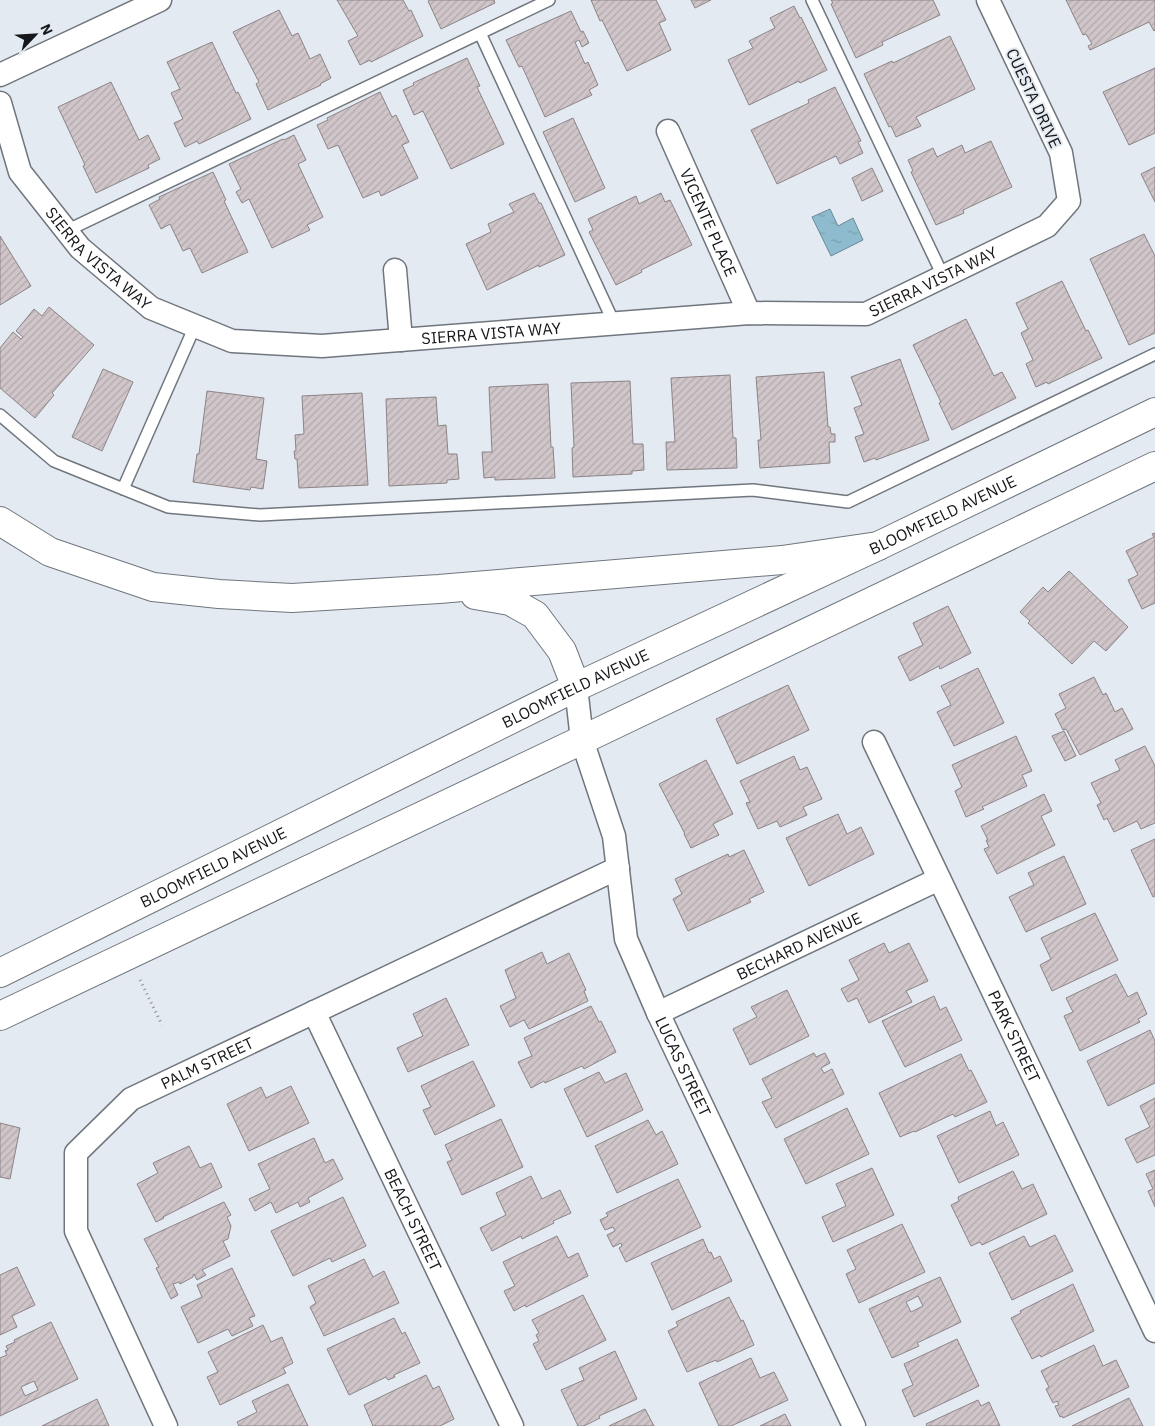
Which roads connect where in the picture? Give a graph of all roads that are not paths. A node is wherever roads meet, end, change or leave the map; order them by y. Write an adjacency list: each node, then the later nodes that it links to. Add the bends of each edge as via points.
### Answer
1 (160, 0): 6 (street)
2 (549, 0): 5 (lane)
3 (812, 0): 12 (lane)
4 (988, 0): 9 (street, CUESTA DRIVE, via 1061,153)
5 (480, 33): 10 (lane); 14 (lane)
6 (0, 75)
7 (0, 102): 10 (street, SIERRA VISTA WAY, via 20,172)
8 (668, 131): 13 (street, VICENTE PLACE)
9 (1069, 201): 12 (street, SIERRA VISTA WAY, via 1047,226)
10 (66, 231): 15 (street, SIERRA VISTA WAY, via 80,248 152,308)
11 (395, 270): 16 (street)
12 (943, 276): 13 (street, SIERRA VISTA WAY, via 866,314)
13 (748, 312): 14 (street, SIERRA VISTA WAY)
14 (614, 323): 16 (street, SIERRA VISTA WAY)
15 (196, 326): 16 (street, SIERRA VISTA WAY, via 232,341 322,346); 21 (lane)
16 (401, 340)
17 (1155, 354): 21 (lane, via 848,502 753,490 260,515 168,507)
18 (1155, 412): 23 (main road, BLOOMFIELD AVENUE)
19 (0, 415): 21 (lane, via 54,461)
20 (1155, 466): 26 (main road)
21 (123, 488)
22 (0, 521): 24 (main road, via 50,552 153,587 292,598)
23 (878, 546): 24 (main road, via 782,560); 25 (main road, BLOOMFIELD AVENUE)
24 (438, 588): 25 (main road, via 510,601 535,615 562,651)
25 (576, 687): 26 (street, LUCAS STREET); 30 (main road, BLOOMFIELD AVENUE)
26 (582, 740): 28 (street, LUCAS STREET, via 614,836); 33 (main road)
27 (874, 742): 29 (street, PARK STREET)
28 (618, 868): 31 (street, PALM STREET); 32 (street, LUCAS STREET, via 626,939)
29 (939, 879): 32 (street, BECHARD AVENUE); 34 (street, PARK STREET)
30 (0, 973)
31 (314, 1012): 35 (street, PALM STREET, via 131,1099 76,1153 76,1231); 36 (street, BEACH STREET)
32 (658, 1013): 37 (street, LUCAS STREET)
33 (0, 1016)
34 (1155, 1331)
35 (166, 1426)
36 (512, 1426)
37 (854, 1426)

